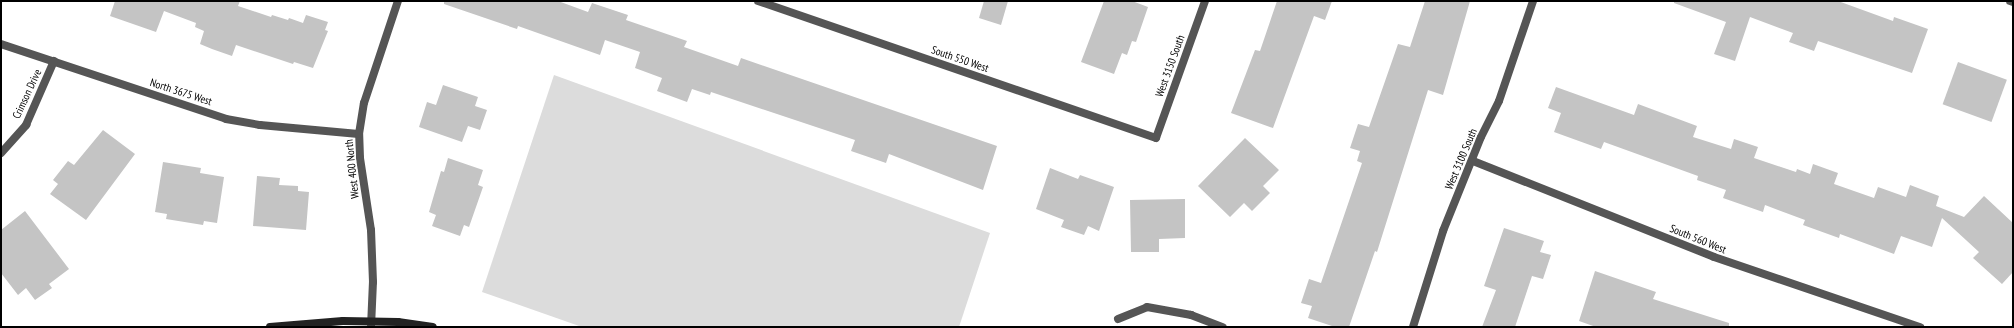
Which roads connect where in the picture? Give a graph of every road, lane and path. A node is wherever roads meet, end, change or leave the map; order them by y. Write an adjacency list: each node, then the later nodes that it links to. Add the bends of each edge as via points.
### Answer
1 (398, 1): 7 (street, West 400 North, via 364,103)
2 (758, 1): 8 (street, South 550 West)
3 (1205, 1): 8 (street, West 3150 South)
4 (1533, 1): 10 (street, West 3100 South, via 1499,102)
5 (1, 44): 6 (street, North 3675 West)
6 (54, 61): 7 (street, North 3675 West, via 226,119 268,126); 9 (street, Crimson Drive, via 26,125)
7 (359, 134): 12 (street, West 400 North, via 371,230)
8 (1156, 138)
9 (1, 153)
10 (1473, 161): 16 (street, West 3100 South, via 1443,231); 17 (street, South 560 West, via 1714,257)
11 (1118, 319): 15 (street, via 1146,307 1191,315)
12 (371, 324): 13 (street, via 343,321); 14 (street)
13 (270, 327)
14 (433, 327)
15 (1223, 327)
16 (1413, 327)
17 (1920, 327)

